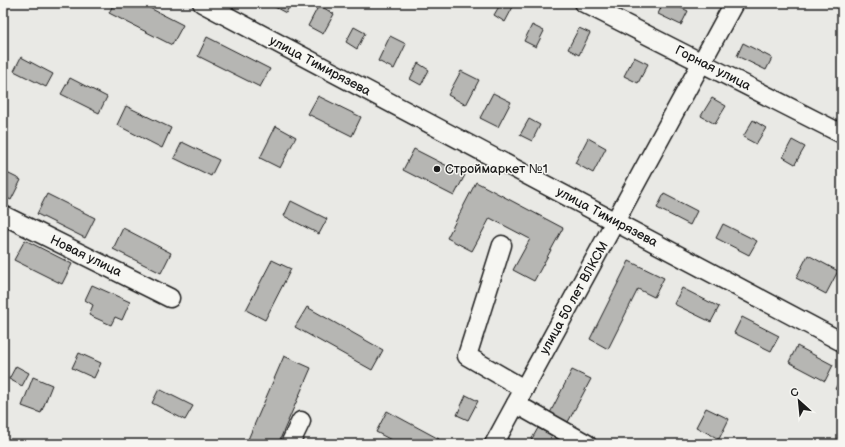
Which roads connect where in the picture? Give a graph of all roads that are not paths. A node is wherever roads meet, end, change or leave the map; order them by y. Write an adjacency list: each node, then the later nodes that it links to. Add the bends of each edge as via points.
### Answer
1 (202, 3): 7 (street, улица Тимирязева)
2 (584, 3): 4 (street, Горная улица)
3 (734, 3): 4 (street, улица 50 лет ВЛКСМ)
4 (701, 62): 5 (street, Горная улица); 7 (street, улица 50 лет ВЛКСМ)
5 (842, 134)
6 (3, 215): 9 (street, Новая улица)
7 (616, 222): 10 (street, улица Тимирязева); 11 (street, улица 50 лет ВЛКСМ)
8 (502, 245): 11 (street, via 467,356)
9 (170, 298)
10 (842, 342)
11 (524, 389): 12 (street, улица 50 лет ВЛКСМ)
12 (516, 404): 15 (street, улица 50 лет ВЛКСМ); 16 (street)
13 (301, 421): 14 (street)
14 (290, 444)
15 (494, 444)
16 (587, 444)

